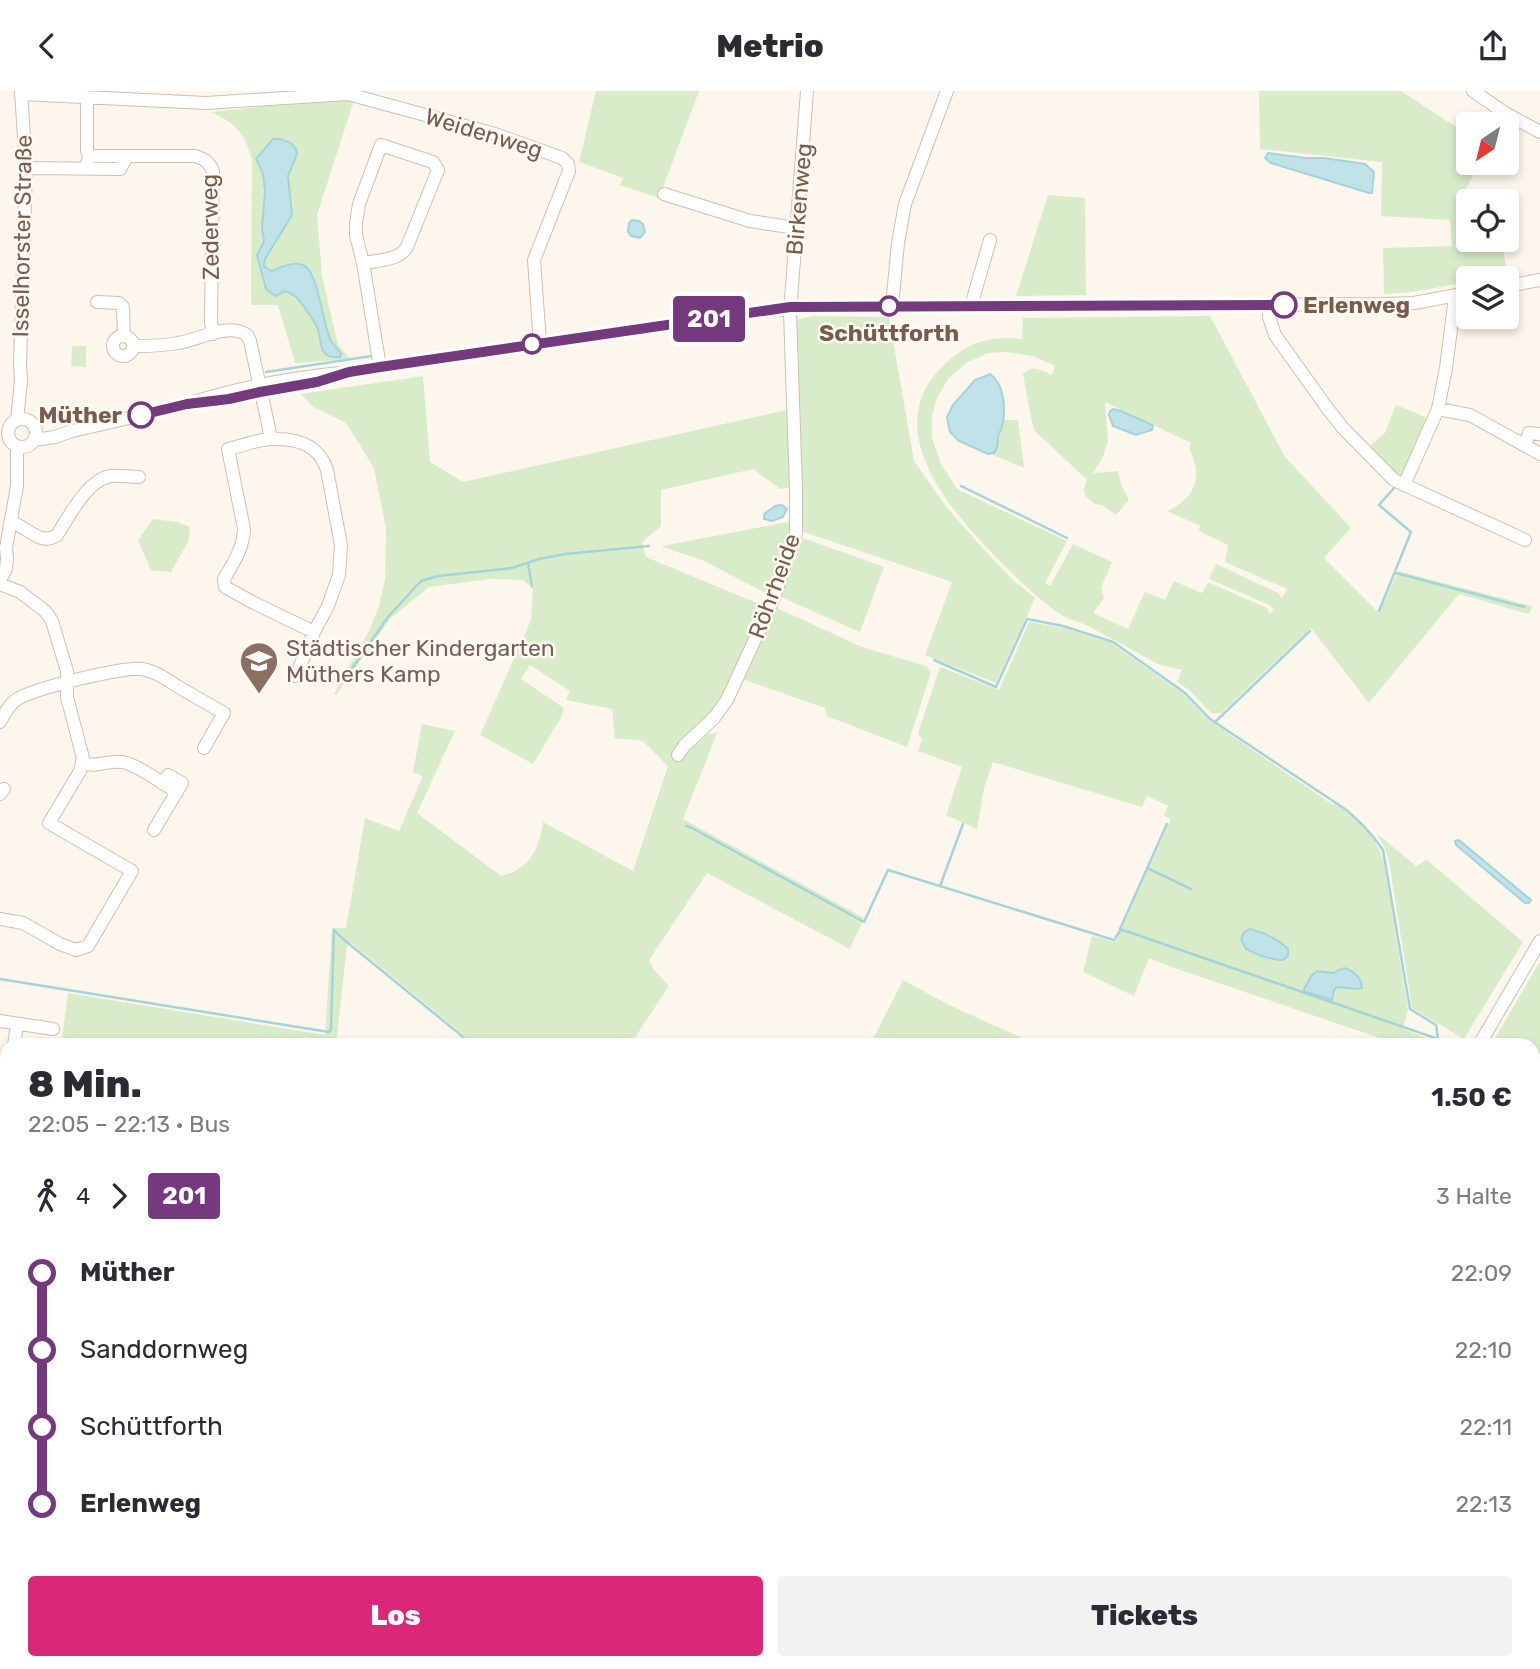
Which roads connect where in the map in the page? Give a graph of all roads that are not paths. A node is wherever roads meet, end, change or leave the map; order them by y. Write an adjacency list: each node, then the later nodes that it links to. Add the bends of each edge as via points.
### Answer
1 (807, 91): 10 (street, Birkenweg)
2 (947, 91): 19 (street, via 905,204)
3 (1473, 91): 6 (street)
4 (21, 92): 5 (street, Weidenweg); 8 (street, Isselhorster Straße)
5 (86, 97): 7 (street); 24 (street, Weidenweg, via 206,103 348,94 495,134 562,158 569,171 534,260)
6 (1540, 132)
7 (87, 162): 8 (street, Zederweg); 22 (street, Zederweg, via 195,156 210,163)
8 (26, 167): 29 (street, Isselhorster Straße, via 21,337 21,381 26,399)
9 (664, 194): 10 (street, via 750,221)
10 (796, 228): 21 (street, Birkenweg)
11 (990, 240): 20 (street)
12 (363, 263): 12 (street, via 356,223 381,145 433,162 438,170 407,247 396,257); 26 (street)
13 (1540, 280): 14 (street)
14 (1519, 284)
15 (1456, 295): 16 (street)
16 (1453, 296): 18 (street, via 1383,305); 28 (street)
17 (97, 302): 23 (street, via 123,307)
18 (1269, 305): 20 (street); 35 (street, via 1275,335 1335,418)
19 (892, 306): 20 (street); 21 (street)
20 (973, 306)
21 (790, 307): 24 (street); 46 (street, Röhrheide, via 796,533 773,600 727,700)
22 (213, 334): 25 (street, via 181,343); 27 (street, via 235,330 247,335)
23 (124, 336): 25 (street); 25 (street, via 113,343 115,353 128,355)
24 (540, 343): 26 (street)
25 (134, 346)
26 (380, 367): 27 (street, via 317,382)
27 (260, 388): 29 (street, via 229,399 72,431); 31 (street)
28 (1438, 409): 32 (street, via 1471,415); 35 (street)
29 (17, 433): 36 (street, Isselhorster Straße)
30 (1540, 434): 32 (street, via 1530,433)
31 (271, 438): 41 (street, via 310,447 321,455 327,470 341,545 340,567 337,585); 41 (street, via 228,449 244,529 239,553 223,579 226,587)
32 (1525, 445): 33 (street)
33 (1540, 454)
34 (139, 477): 36 (street, via 110,476 97,482 52,538 40,539)
35 (1404, 485): 37 (street)
36 (11, 522): 38 (street, Isselhorster Straße)
37 (1525, 540)
38 (6, 548): 39 (street, Isselhorster Straße); 40 (street, Isselhorster Straße, via 6,569)
39 (0, 563)
40 (0, 582): 43 (street, via 20,592 52,621 67,671)
41 (314, 632): 42 (street)
42 (296, 677)
43 (66, 683): 44 (street, via 14,701); 45 (street, via 130,668 156,674 224,713); 47 (street)
44 (0, 722)
45 (204, 748)
46 (678, 755)
47 (83, 764): 48 (street, via 132,765 177,792); 49 (street, via 49,823 132,871 88,946 76,950 23,923)
48 (155, 830)
49 (0, 919)
50 (1540, 941): 55 (street)
51 (0, 1021): 52 (street)
52 (17, 1024): 53 (street); 54 (street)
53 (53, 1029)
54 (15, 1038)
55 (1483, 1038)

